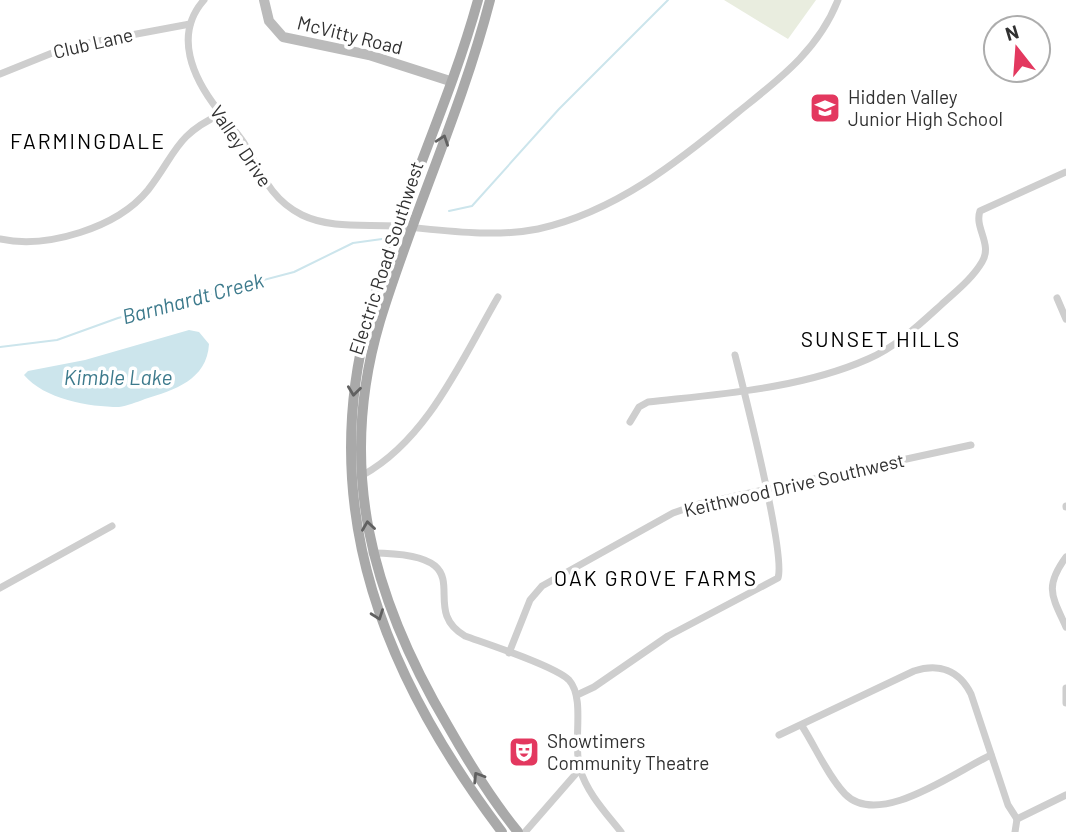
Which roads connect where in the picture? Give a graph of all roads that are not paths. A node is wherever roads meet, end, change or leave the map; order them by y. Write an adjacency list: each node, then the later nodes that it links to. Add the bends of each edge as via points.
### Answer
1 (204, 0): 6 (street)
2 (264, 0): 8 (street, McVitty Road, via 268,21 283,37 369,55)
3 (478, 0): 8 (main road, Electric Road Southwest)
4 (490, 0): 12 (main road, Electric Road Southwest, one-way to 4)
5 (838, 0): 12 (street, Valley Drive, via 811,48 781,78 669,167 618,198 576,217 527,230)
6 (190, 24): 7 (street, Club Lane, via 67,47); 9 (street, Valley Drive, via 191,65)
7 (0, 74)
8 (450, 80): 11 (main road, Electric Road Southwest)
9 (221, 114): 11 (street, Valley Drive, via 243,141 269,189 290,208 308,218 340,225); 13 (street, via 186,134 148,189 114,216 56,238)
10 (1066, 172): 18 (street, via 980,211 986,248 982,262 899,341 856,364)
11 (398, 226): 12 (street, Valley Drive); 38 (main road, Electric Road Southwest, one-way to 38, via 368,318 355,383 350,464 357,537 373,603 398,664)
12 (412, 229): 21 (main road, Electric Road Southwest, via 370,361 363,416)
13 (0, 239)
14 (498, 297): 21 (street, via 421,423 384,461)
15 (1057, 298): 16 (street)
16 (1066, 319)
17 (736, 355): 18 (street)
18 (744, 391): 19 (street, via 648,402 639,407); 22 (street)
19 (631, 422)
20 (971, 445): 22 (street, Keithwood Drive Southwest)
21 (363, 475): 24 (main road, Electric Road Southwest, one-way to 21)
22 (765, 490): 28 (street, Keithwood Drive Southwest, via 673,513 546,582 530,600); 30 (street, via 779,558 776,581 668,636)
23 (112, 526): 26 (street)
24 (372, 553): 28 (street, via 405,553 430,561 444,579 445,611 452,627); 39 (main road, Electric Road Southwest, one-way to 24, via 482,783 414,667 390,614)
25 (1066, 556): 27 (street, via 1053,576 1051,590)
26 (0, 588)
27 (1066, 627)
28 (509, 653): 30 (street, via 565,677)
29 (1066, 688): 31 (street)
30 (577, 695): 35 (street, via 575,740)
31 (1066, 703)
32 (802, 726): 33 (street); 34 (street, via 841,789 865,806 906,799); 34 (street, via 914,671 940,667 956,674 967,687)
33 (779, 735)
34 (991, 755): 37 (street)
35 (580, 769): 40 (street); 41 (street, via 588,788)
36 (1066, 795): 37 (street)
37 (1017, 819): 42 (street)
38 (502, 832)
39 (518, 832)
40 (525, 832)
41 (621, 832)
42 (1016, 832)

